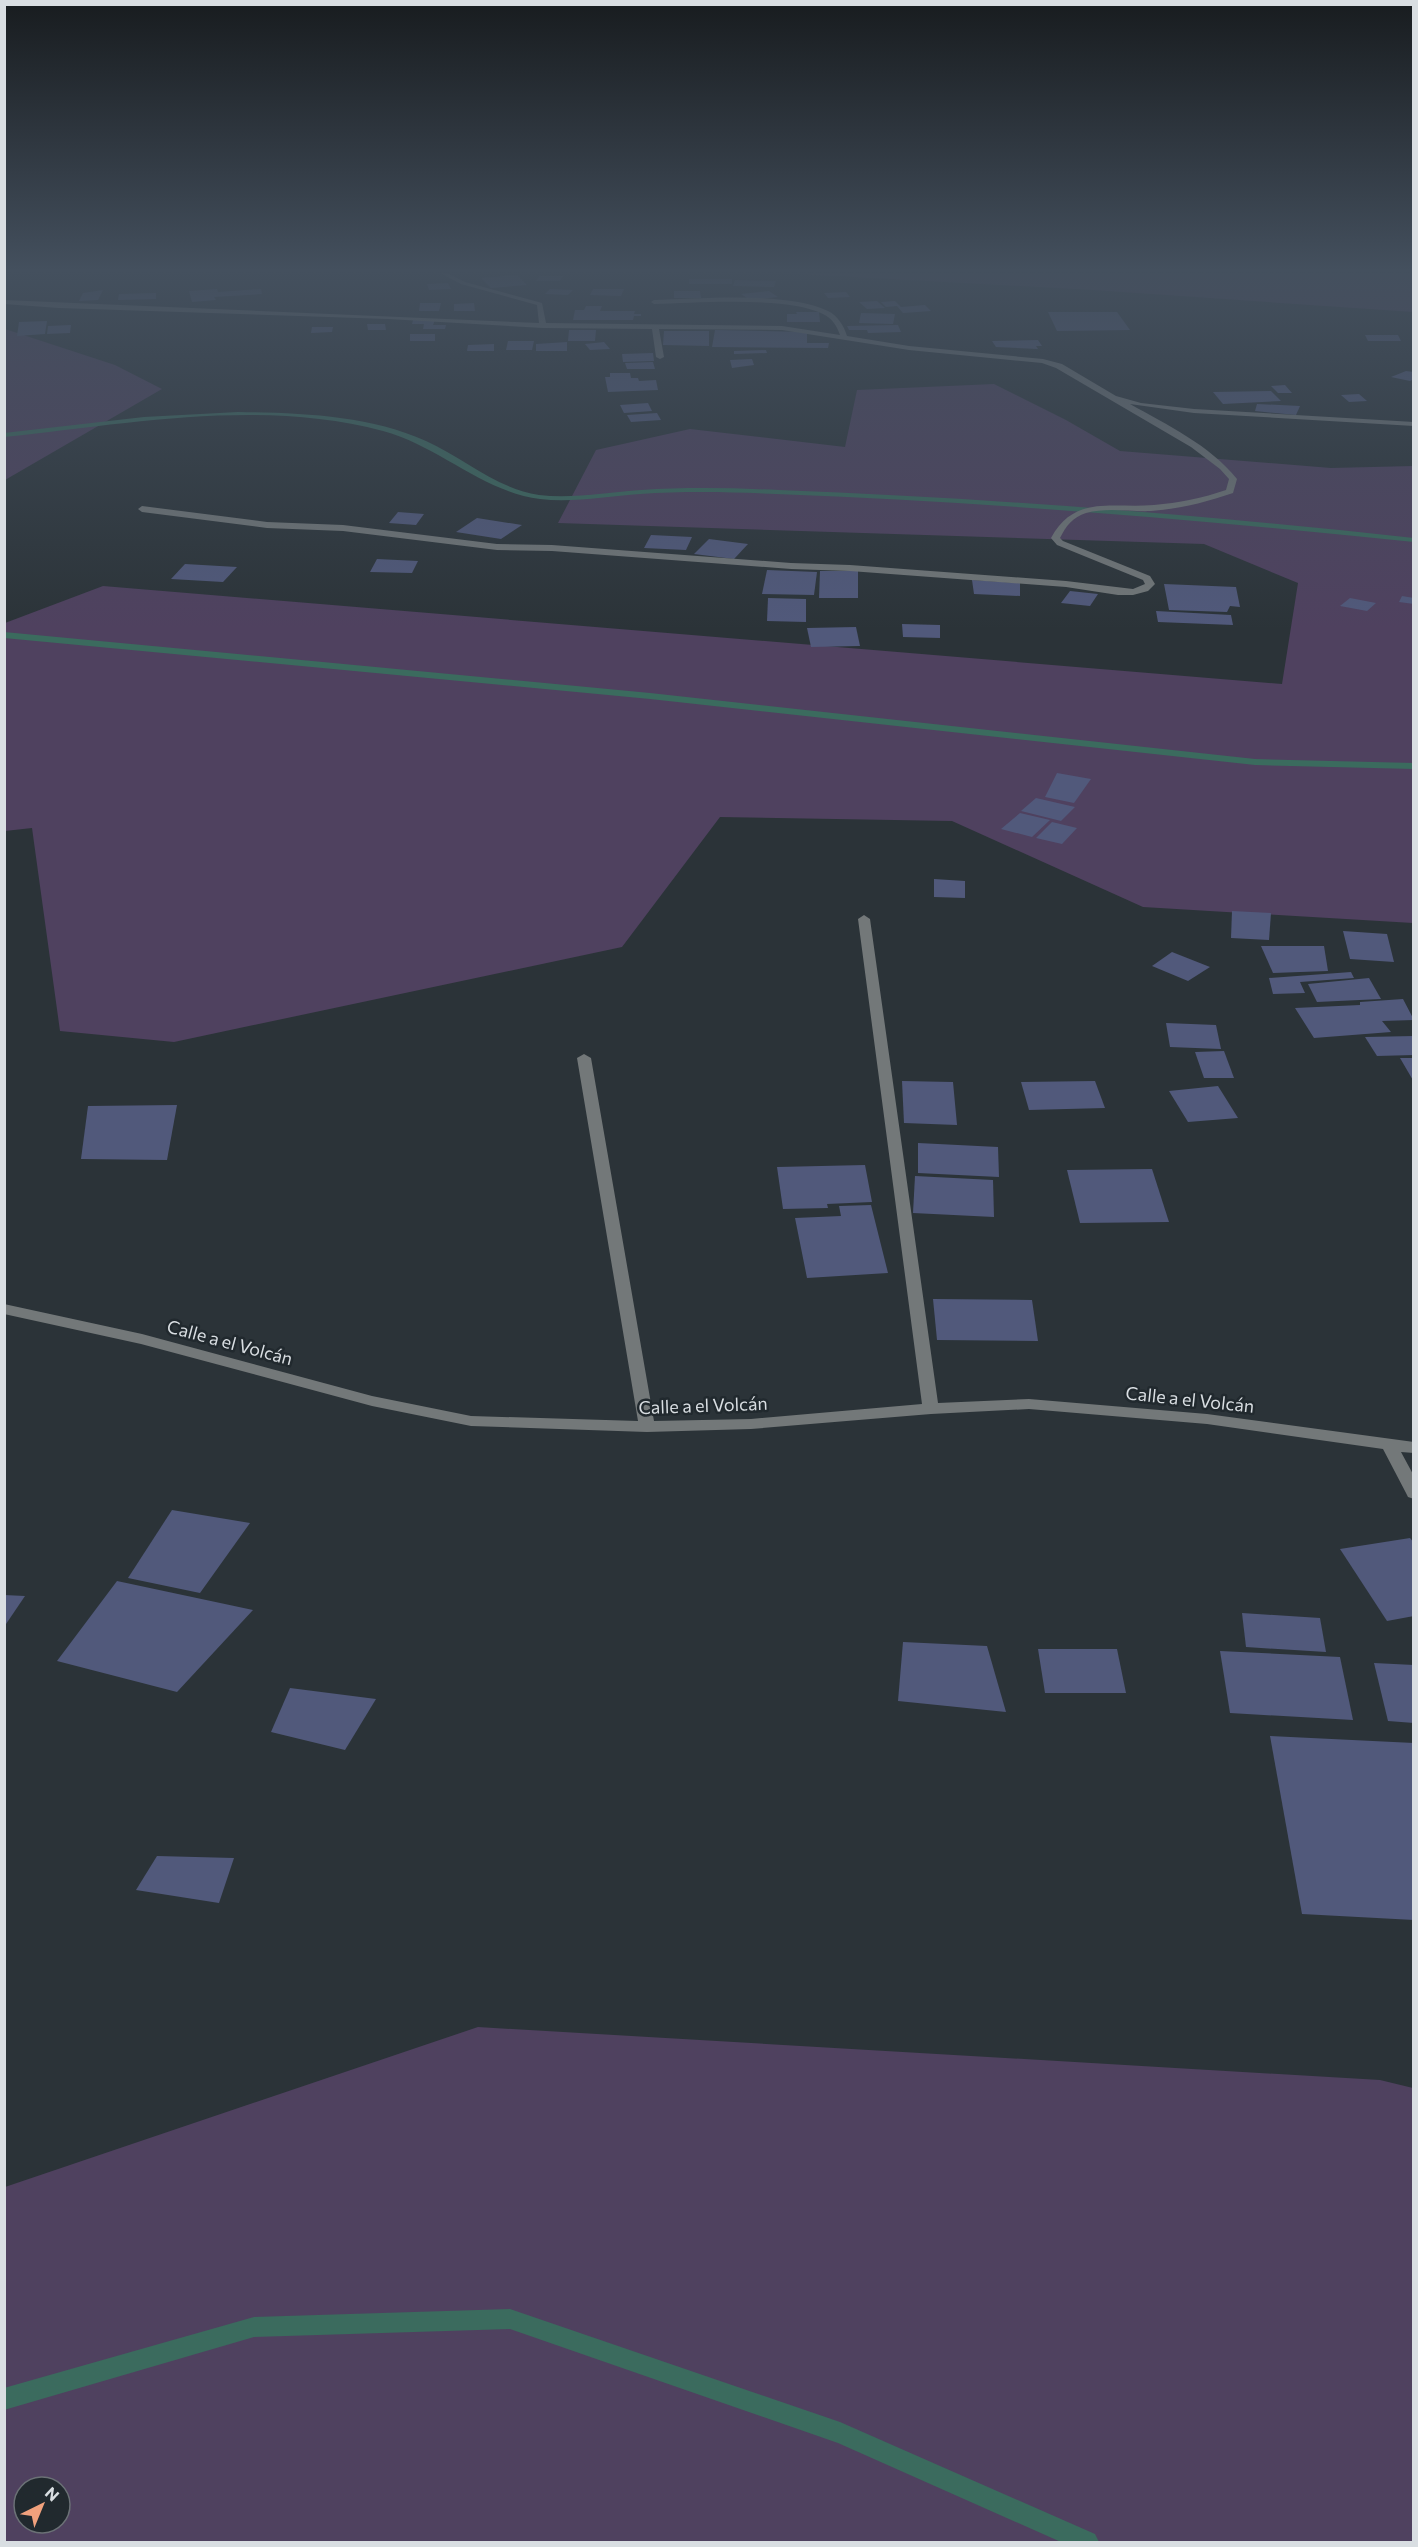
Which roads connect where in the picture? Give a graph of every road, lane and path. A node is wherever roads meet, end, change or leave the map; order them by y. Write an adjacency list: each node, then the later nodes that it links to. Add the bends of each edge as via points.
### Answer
1 (1103, 392): 2 (street)
2 (1113, 398): 3 (street, via 1184,410); 4 (street, via 1205,453 1233,479 1230,491 1217,496 1151,508 1102,507 1072,516 1058,528 1055,537 1060,543 1147,578 1150,584 1133,592 850,568 497,547)
3 (1413, 424)
4 (142, 509)
5 (864, 919): 8 (street)
6 (584, 1058): 9 (street)
7 (4, 1309): 9 (street, Calle a el Volcán, via 142,1339 372,1401 471,1421)
8 (931, 1409): 9 (street, Calle a el Volcán, via 751,1424); 10 (street, Calle a el Volcán, via 1056,1406 1207,1419)
9 (647, 1427)
10 (1389, 1444): 11 (street, Calle a el Volcán); 12 (street)
11 (1413, 1448)
12 (1413, 1493)

